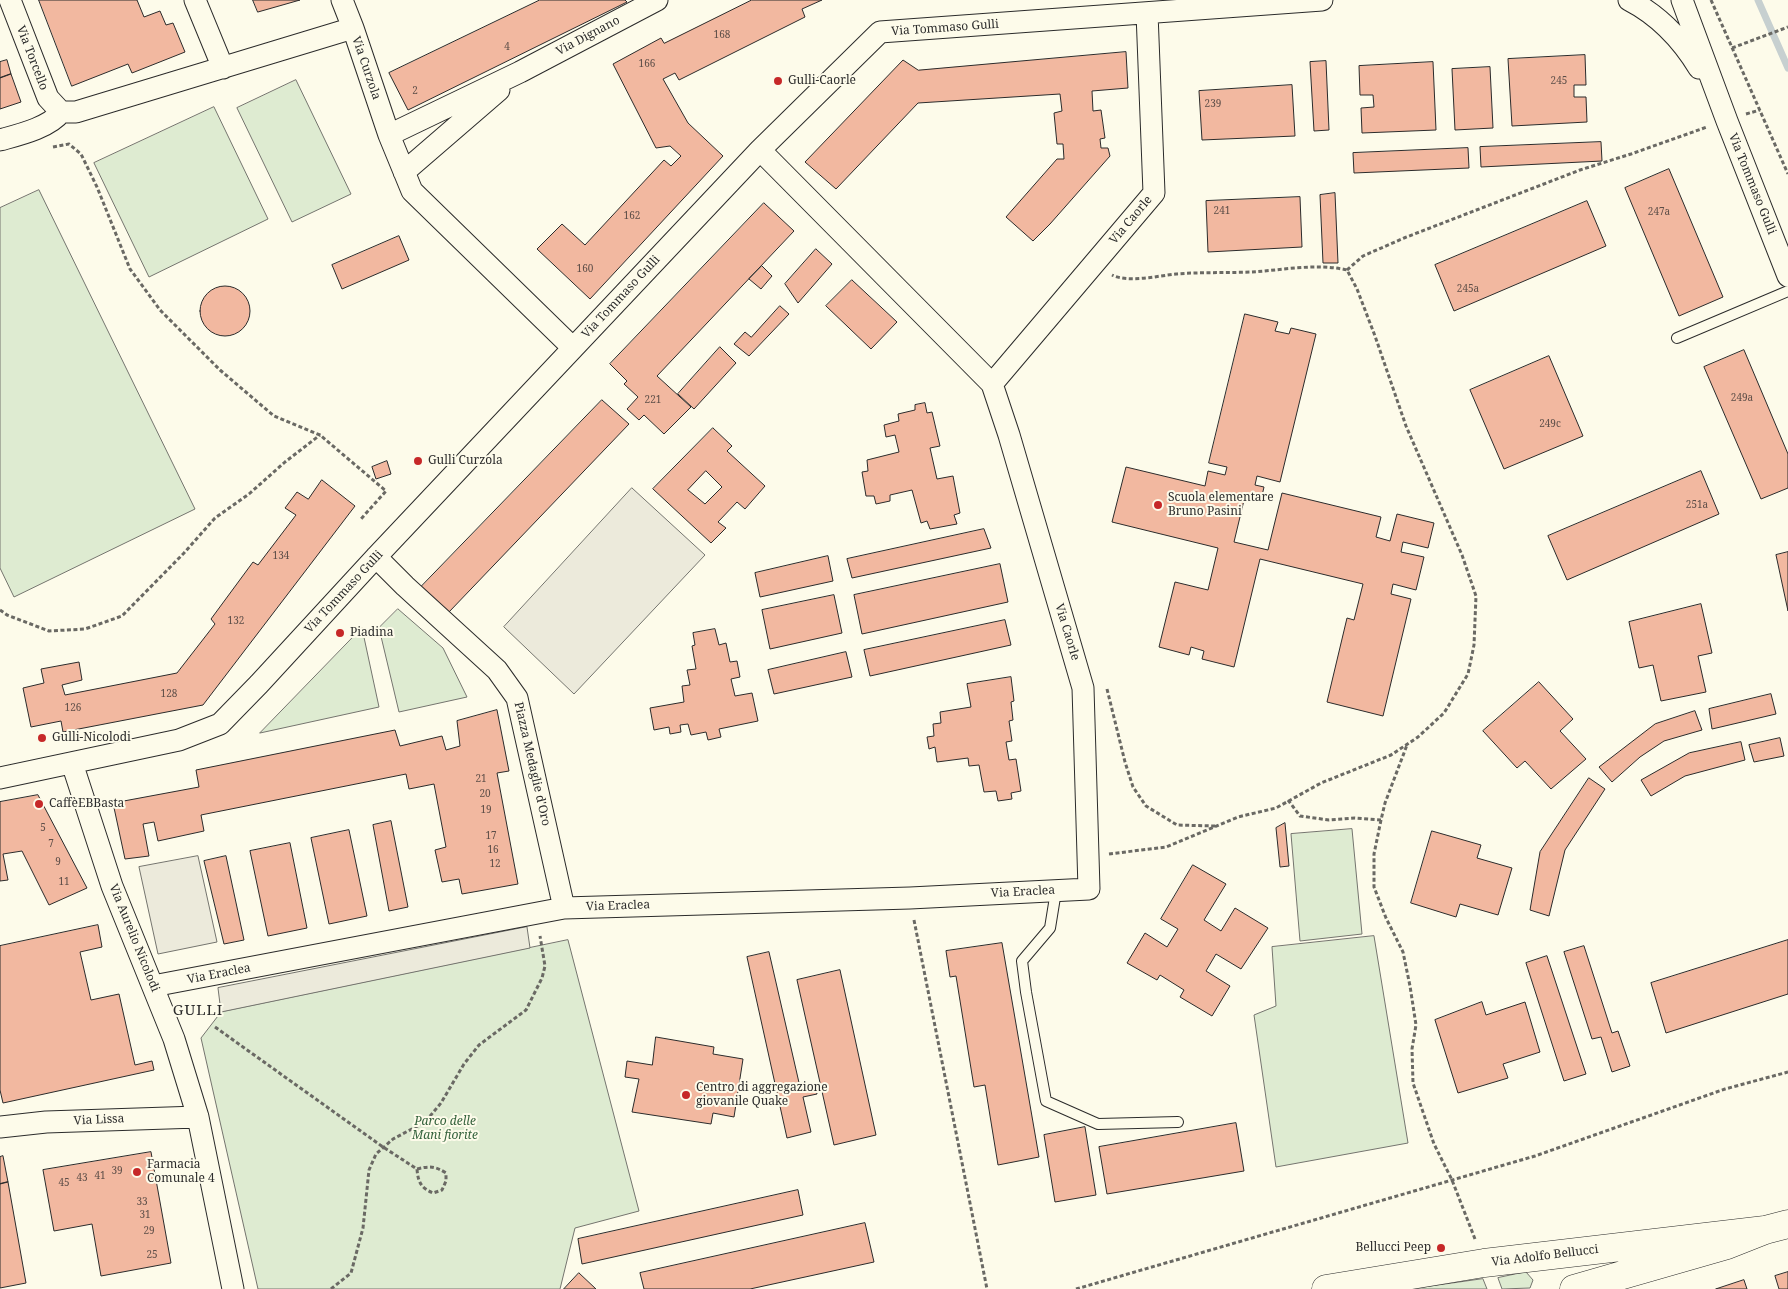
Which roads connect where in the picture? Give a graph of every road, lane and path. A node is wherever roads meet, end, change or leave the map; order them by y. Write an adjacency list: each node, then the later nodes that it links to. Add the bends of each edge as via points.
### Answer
1 (10, 0): 16 (street, Via Torcello, via 48,98)
2 (196, 0): 13 (street)
3 (656, 0): 14 (street, Via Dignano)
4 (1322, 0): 8 (street, Via Tommaso Gulli)
5 (1629, 0): 17 (street, Via Tommaso Gulli, via 1668,28 1689,51)
6 (1682, 0): 17 (street, Via Tommaso Gulli)
7 (1711, 0): 12 (path)
8 (1295, 1): 10 (street, Via Tommaso Gulli)
9 (347, 13): 13 (street, Via Curzola); 18 (street, Via Curzola)
10 (1147, 13): 21 (street, Via Tommaso Gulli, via 880,32); 24 (street, Via Caorle, via 1154,193)
11 (1788, 27): 12 (path)
12 (1732, 48): 15 (path)
13 (223, 68): 16 (street, Via Curzola, via 76,112)
14 (520, 72): 18 (street, Via Dignano); 22 (street, Via Dignano)
15 (1760, 110): 17 (path); 23 (path)
16 (60, 112): 19 (street, Via Curzola, via 27,132)
17 (1734, 118): 25 (path, via 1580,170 1404,238 1363,256); 26 (street, Via Tommaso Gulli)
18 (389, 135): 22 (street, Via Curzola)
19 (0, 140)
20 (44, 149): 31 (path, via 69,144 81,154 130,268 160,310 220,370 274,416)
21 (760, 150): 29 (street, Via Tommaso Gulli); 30 (street, Via Caorle)
22 (404, 172): 29 (street, Via Curzola, via 412,191)
23 (1788, 174)
24 (1094, 263): 25 (path, via 1120,279 1334,267); 30 (street, Via Caorle)
25 (1347, 270): 36 (path, via 1375,336 1406,426 1462,555 1476,596 1474,645 1468,674 1444,713)
26 (1788, 276)
27 (1788, 291): 28 (lane)
28 (1677, 338)
29 (573, 348): 33 (street, Via Tommaso Gulli)
30 (992, 384): 35 (street, Via Caorle)
31 (320, 435): 32 (path, via 386,490); 34 (path, via 215,518 122,616 84,629 49,631)
32 (360, 520)
33 (376, 557): 37 (street, Via Tommaso Gulli, via 220,724 180,740); 46 (street, Piazza Medaglie d'Oro, via 497,670 517,698)
34 (0, 610)
35 (1084, 688): 41 (path, via 1106,686 1132,787 1146,806 1177,824); 42 (street, Via Caorle)
36 (1407, 744): 39 (path, via 1391,755); 40 (path)
37 (72, 763): 38 (street, Via Tommaso Gulli); 48 (street, Via Aurelio Nicolodi, via 112,886)
38 (0, 778)
39 (1288, 800): 40 (path, via 1300,816 1329,820); 41 (path, via 1276,808)
40 (1382, 820): 56 (path, via 1374,854 1374,887 1403,952 1410,986 1416,1025 1412,1049 1413,1083 1434,1144)
41 (1217, 826): 42 (path, via 1166,847)
42 (1089, 856): 43 (street, Via Caorle)
43 (1089, 889): 44 (street, Via Eraclea)
44 (1056, 891): 45 (street, Via Eraclea); 52 (lane, via 1050,928 1022,961 1046,1101 1098,1124)
45 (910, 898): 46 (street, Via Eraclea); 61 (path)
46 (564, 908): 47 (street, Via Eraclea)
47 (536, 913): 48 (street, Via Eraclea); 54 (path, via 545,966 526,1010 480,1045 425,1122 392,1139)
48 (153, 986): 51 (street, Via Aurelio Nicolodi)
49 (215, 1027): 54 (path)
50 (1788, 1072): 56 (path, via 1725,1089 1535,1156)
51 (198, 1117): 53 (street, Via Lissa); 59 (street, Via Aurelio Nicolodi)
52 (1178, 1122)
53 (0, 1127)
54 (384, 1147): 55 (path); 60 (path, via 376,1154 369,1170 363,1228 351,1273)
55 (417, 1169): 55 (path, via 423,1189 433,1193 442,1190 446,1173 437,1167)
56 (1452, 1180): 58 (path); 62 (path)
57 (1777, 1227): 58 (street, Via Adolfo Bellucci); 64 (street, via 1727,1245)
58 (1484, 1263): 63 (street, Via Adolfo Bellucci)
59 (232, 1289)
60 (331, 1289)
61 (987, 1289)
62 (1076, 1289)
63 (1326, 1289)
64 (1574, 1289)

